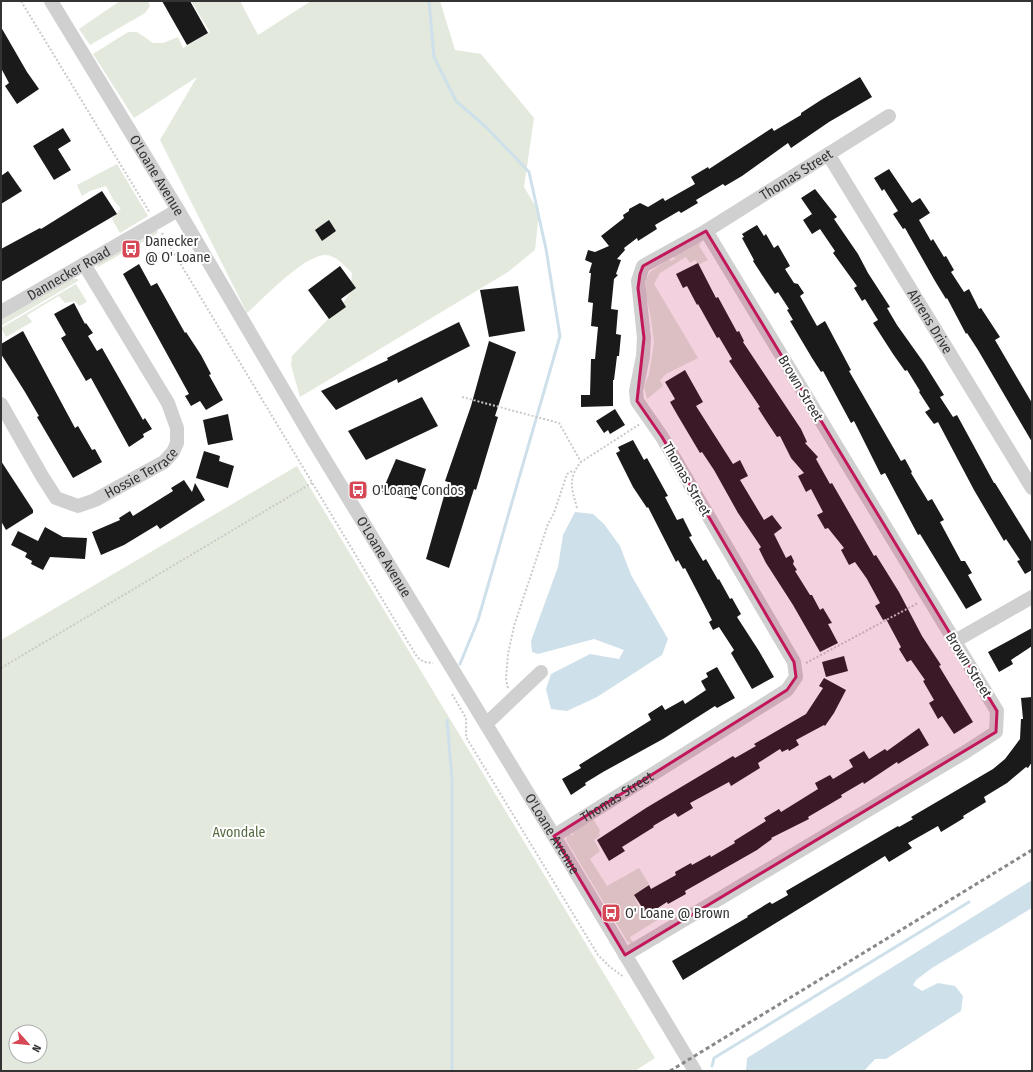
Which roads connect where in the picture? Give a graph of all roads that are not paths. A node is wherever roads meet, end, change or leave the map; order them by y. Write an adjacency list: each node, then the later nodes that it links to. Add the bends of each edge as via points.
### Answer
1 (51, 1): 4 (street, O'Loane Avenue)
2 (889, 116): 3 (street, Thomas Street)
3 (828, 154): 5 (street, Thomas Street); 9 (street, Ahrens Drive)
4 (178, 210): 6 (street, Dannecker Road); 13 (street, O'Loane Avenue, via 313,440)
5 (706, 231): 11 (street, Brown Street); 14 (street, Thomas Street, via 643,266 638,288 644,338 636,391 637,401 794,662 794,682 787,690)
6 (84, 264): 7 (street, Dannecker Road); 8 (street, Hossie Terrace, via 168,403 177,428 177,443 173,452 164,462 95,500 78,506 67,504 56,498)
7 (1, 312)
8 (1, 404)
9 (1032, 488)
10 (1032, 597): 11 (street)
11 (955, 641): 15 (street, Brown Street, via 997,711 996,732)
12 (541, 672): 13 (street)
13 (486, 724): 14 (street, O'Loane Avenue)
14 (554, 836): 15 (street, O'Loane Avenue)
15 (625, 955): 16 (street, O'Loane Avenue)
16 (695, 1071)

